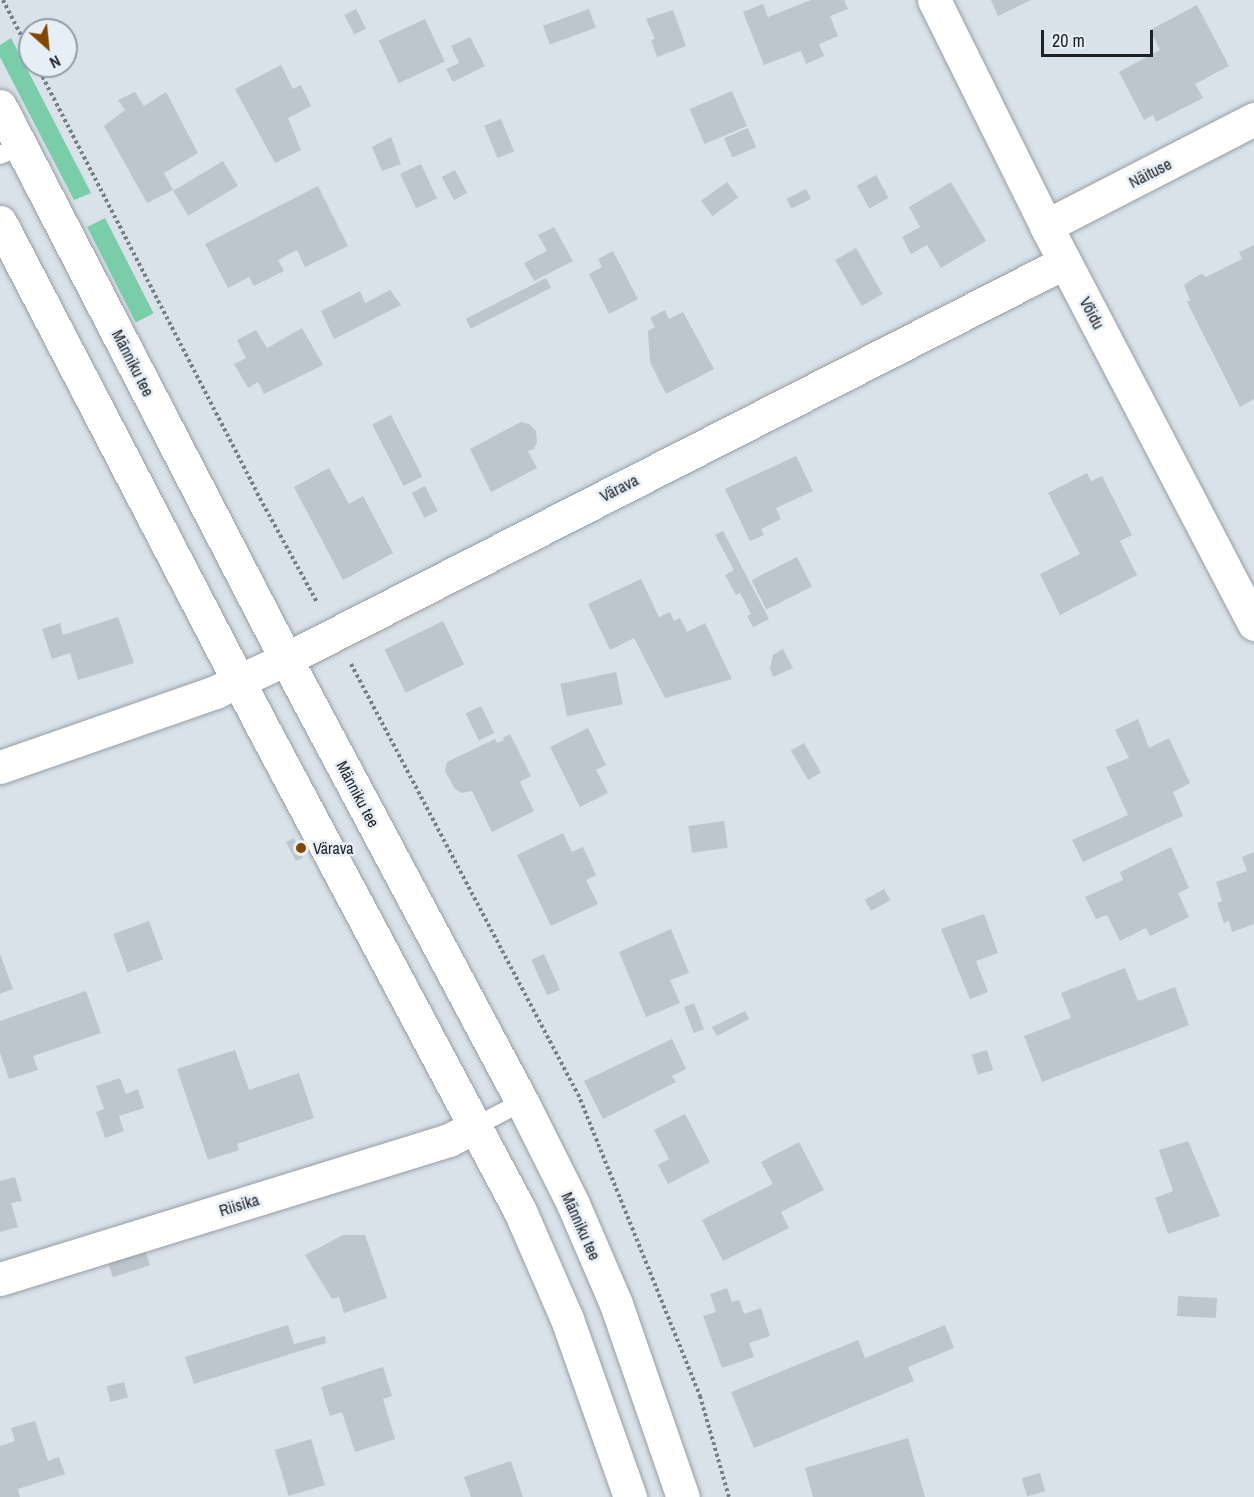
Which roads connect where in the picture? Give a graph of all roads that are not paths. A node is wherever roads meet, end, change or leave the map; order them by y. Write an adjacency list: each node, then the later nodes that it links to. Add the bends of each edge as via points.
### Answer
1 (934, 0): 6 (street, Võidu)
2 (0, 106): 4 (street, Männiku tee)
3 (1254, 119): 6 (street, Näituse)
4 (10, 151): 9 (street, Männiku tee)
5 (0, 222): 10 (street)
6 (1046, 226): 7 (street, Võidu)
7 (1065, 262): 8 (street, Võidu); 9 (street, Värava)
8 (1254, 624)
9 (286, 659): 10 (street, Värava); 12 (street, Männiku tee)
10 (239, 681): 11 (street, Värava); 13 (street)
11 (0, 766)
12 (522, 1102): 13 (lane); 16 (street, Männiku tee, via 573,1204 616,1304)
13 (476, 1126): 14 (street, Riisika, via 449,1140); 15 (street, via 520,1211 567,1319)
14 (0, 1279)
15 (630, 1497)
16 (683, 1497)

